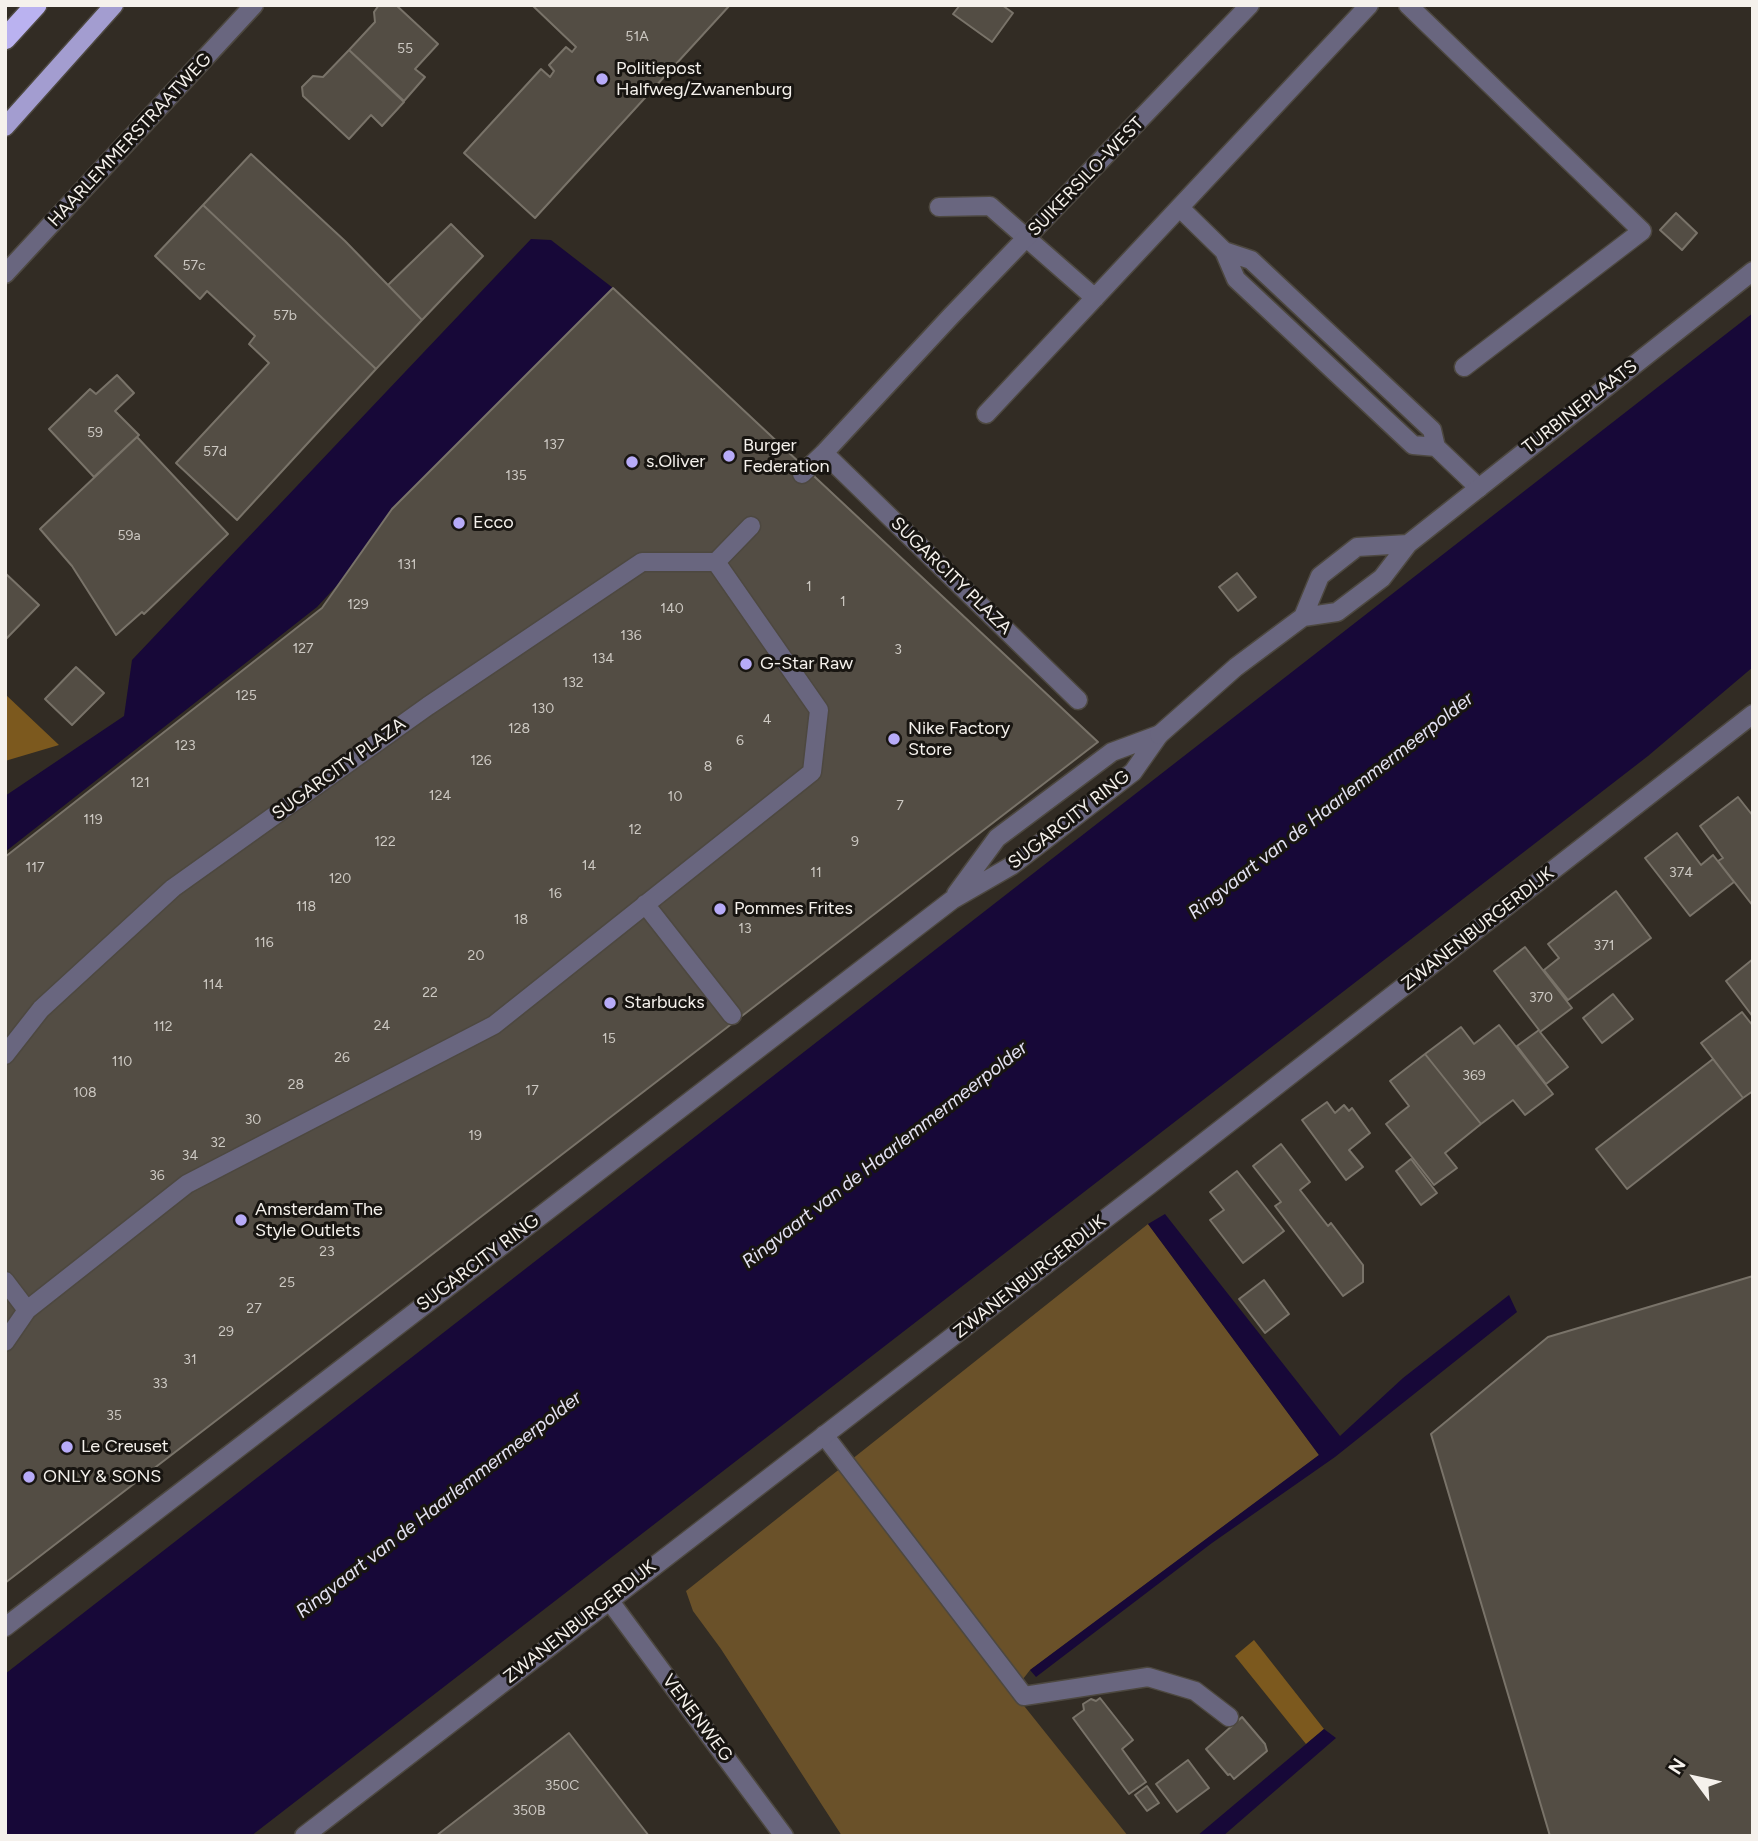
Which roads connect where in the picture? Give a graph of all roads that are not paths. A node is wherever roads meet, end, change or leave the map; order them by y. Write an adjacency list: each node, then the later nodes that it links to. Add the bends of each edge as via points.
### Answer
1 (36, 5): 7 (highway)
2 (114, 5): 8 (main road)
3 (254, 5): 14 (street, HAARLEMMERSTRAATWEG)
4 (1250, 5): 11 (street, SUIKERSILO-WEST)
5 (1370, 5): 10 (street)
6 (1408, 5): 16 (street, via 1642,231)
7 (5, 39)
8 (5, 127)
9 (939, 207): 11 (street, via 990,206)
10 (1180, 208): 12 (street); 15 (street)
11 (1029, 238): 15 (street); 19 (street, SUIKERSILO-WEST)
12 (1224, 251): 18 (street, via 1251,260 1432,429); 18 (street, via 1236,279 1413,445)
13 (1753, 271): 21 (street, TURBINEPLAATS)
14 (5, 274)
15 (1095, 298): 17 (street)
16 (1464, 367)
17 (986, 414)
18 (1436, 447): 21 (street)
19 (824, 453): 20 (street); 26 (street, SUGARCITY PLAZA)
20 (802, 474)
21 (1479, 488): 23 (street, TURBINEPLAATS)
22 (751, 526): 24 (street)
23 (1408, 544): 25 (street, TURBINEPLAATS, via 1382,578 1337,612); 25 (street, via 1357,547 1320,576)
24 (716, 562): 30 (street, via 819,710 812,772); 32 (street, SUGARCITY PLAZA, via 642,562 428,706 173,888 41,1009)
25 (1303, 617): 28 (street, TURBINEPLAATS, via 1236,667)
26 (1078, 700)
27 (1753, 714): 36 (street, ZWANENBURGERDIJK)
28 (1159, 735): 29 (street, SUGARCITY RING, via 1133,772 1012,866); 29 (street, SUGARCITY RING, via 1112,752 997,838)
29 (952, 900): 38 (street, SUGARCITY RING)
30 (645, 905): 31 (street); 34 (street, via 494,1025 187,1184)
31 (732, 1015)
32 (5, 1055)
33 (5, 1281): 34 (street)
34 (27, 1310): 35 (street)
35 (5, 1342)
36 (824, 1435): 37 (street, ZWANENBURGERDIJK); 39 (street, via 1024,1696 1148,1677 1195,1691)
37 (609, 1600): 40 (street, ZWANENBURGERDIJK); 41 (street, VENENWEG)
38 (5, 1627)
39 (1229, 1717)
40 (304, 1836)
41 (784, 1836)

